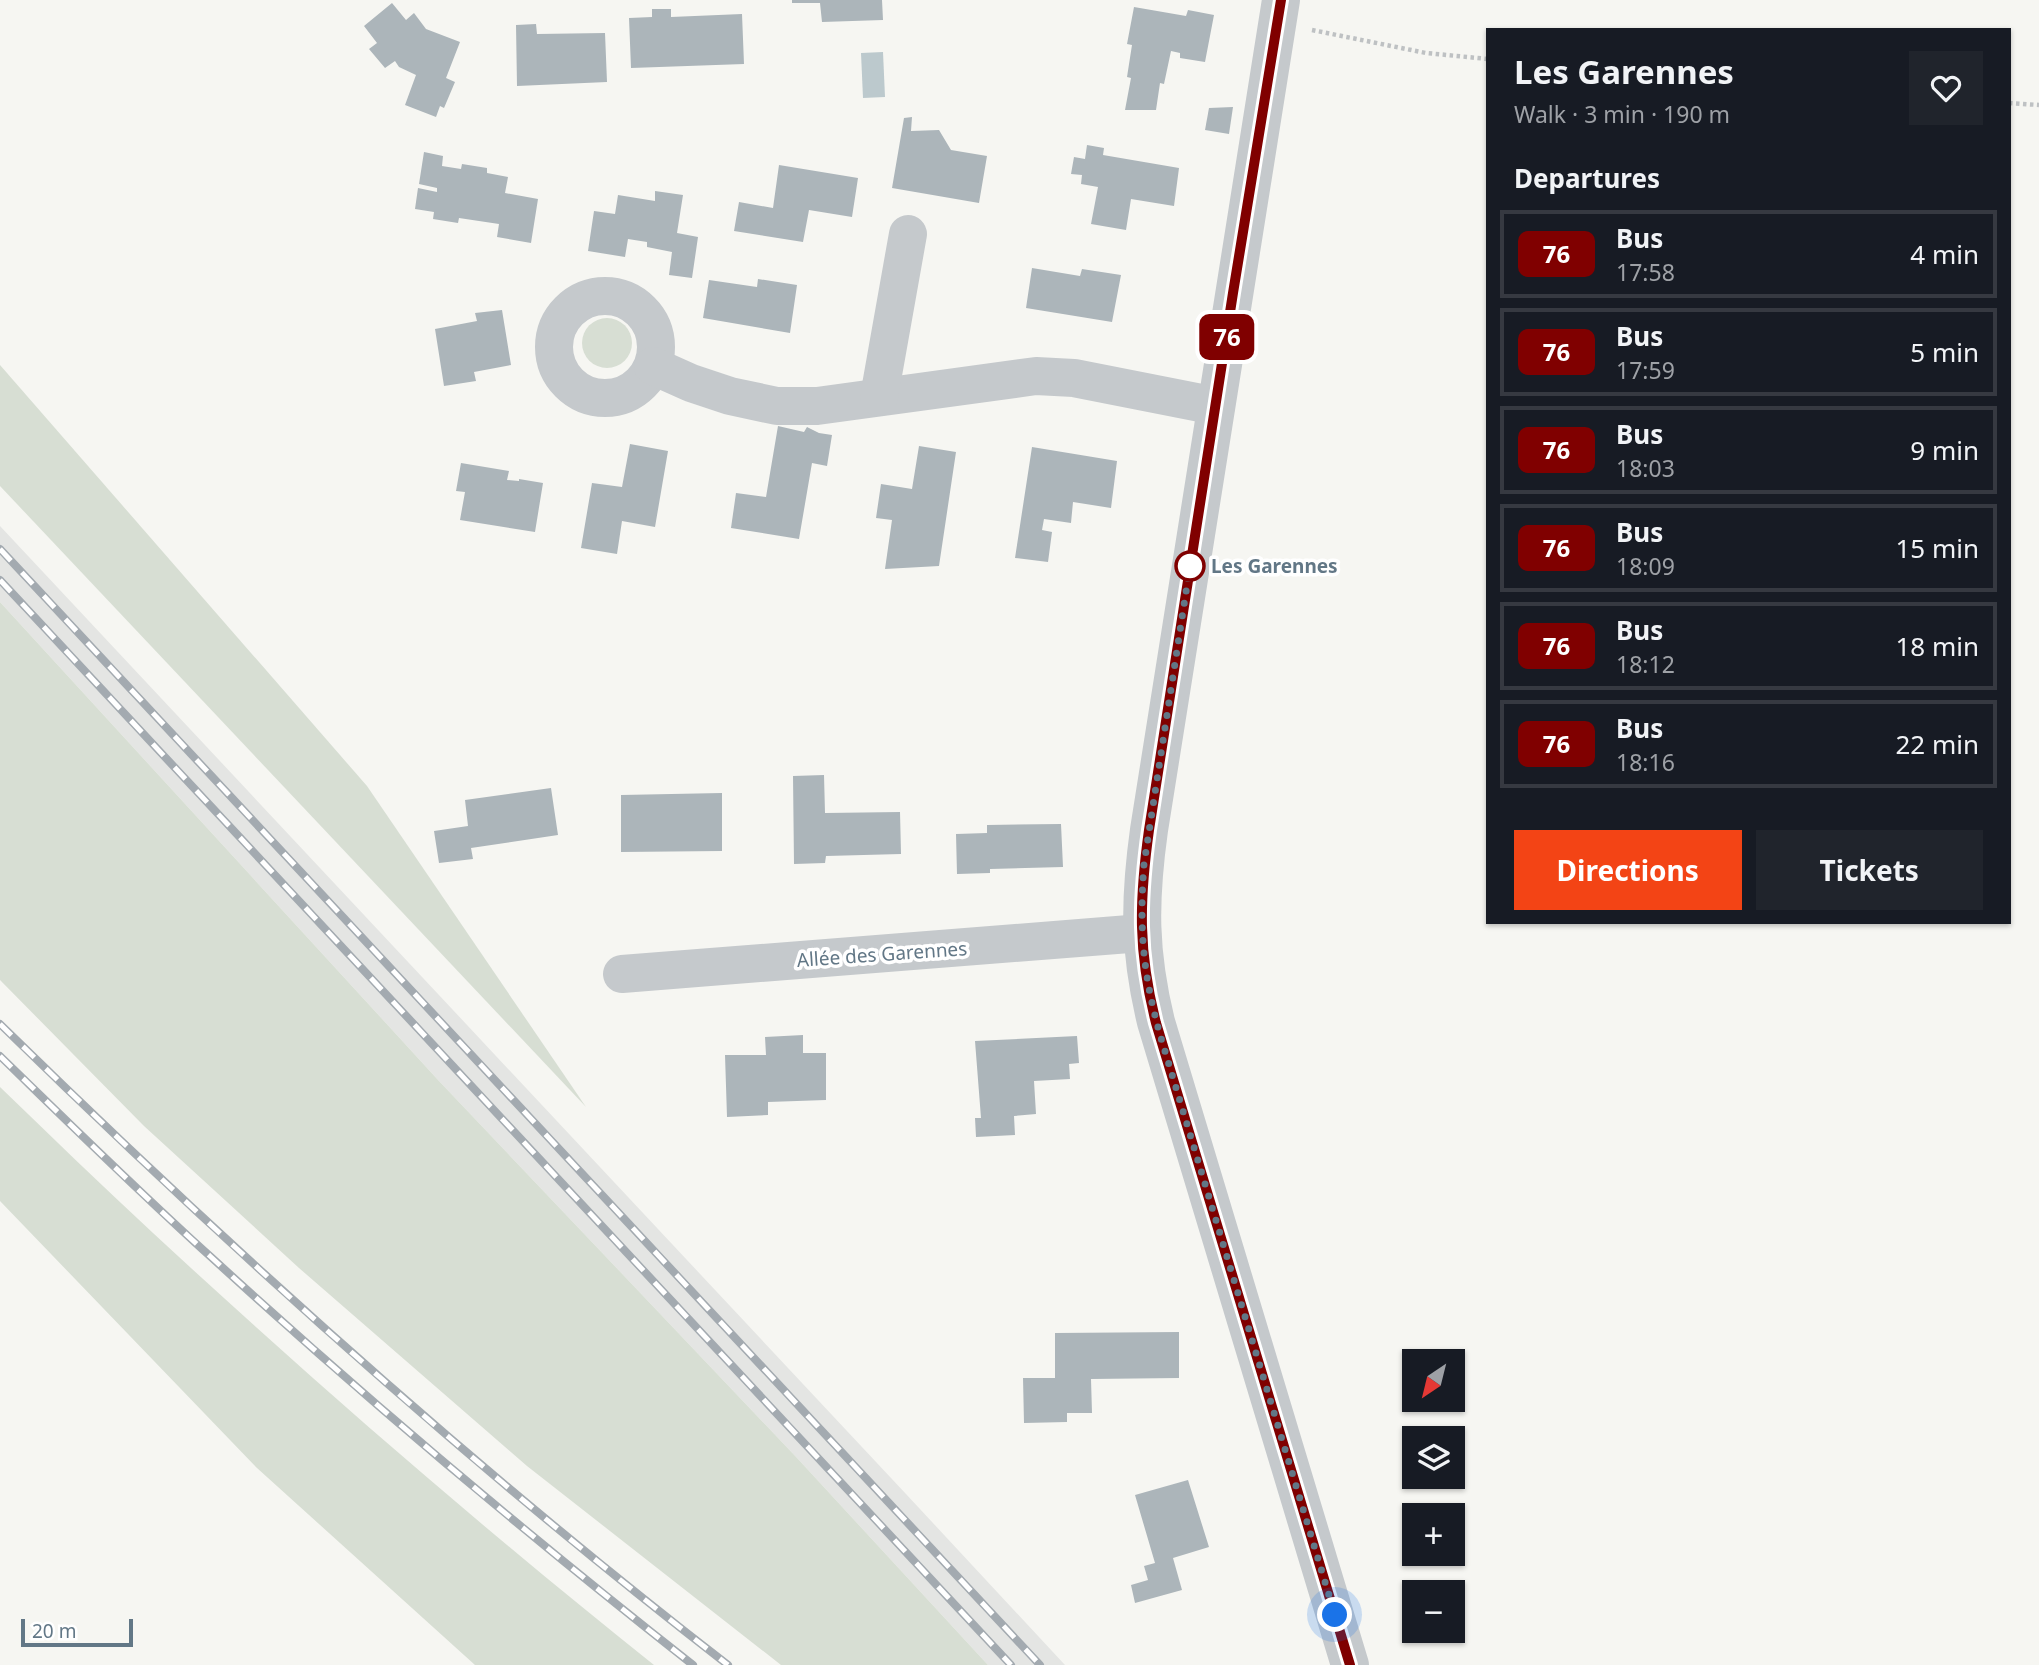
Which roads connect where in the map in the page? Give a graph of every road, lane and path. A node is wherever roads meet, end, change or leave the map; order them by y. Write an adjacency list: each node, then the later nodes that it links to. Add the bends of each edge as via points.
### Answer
1 (1279, 11): 2 (path, via 1426,53); 8 (street)
2 (1486, 59)
3 (2011, 103): 4 (path)
4 (2039, 105)
5 (908, 234): 7 (street)
6 (653, 366): 7 (street, via 730,396 777,406 817,406)
7 (879, 397): 8 (street, via 1058,376)
8 (1216, 406): 9 (street, via 1147,842)
9 (1142, 933): 10 (street, Allée des Garennes); 11 (street, via 1145,974 1159,1033)
10 (622, 974)
11 (1350, 1665)

